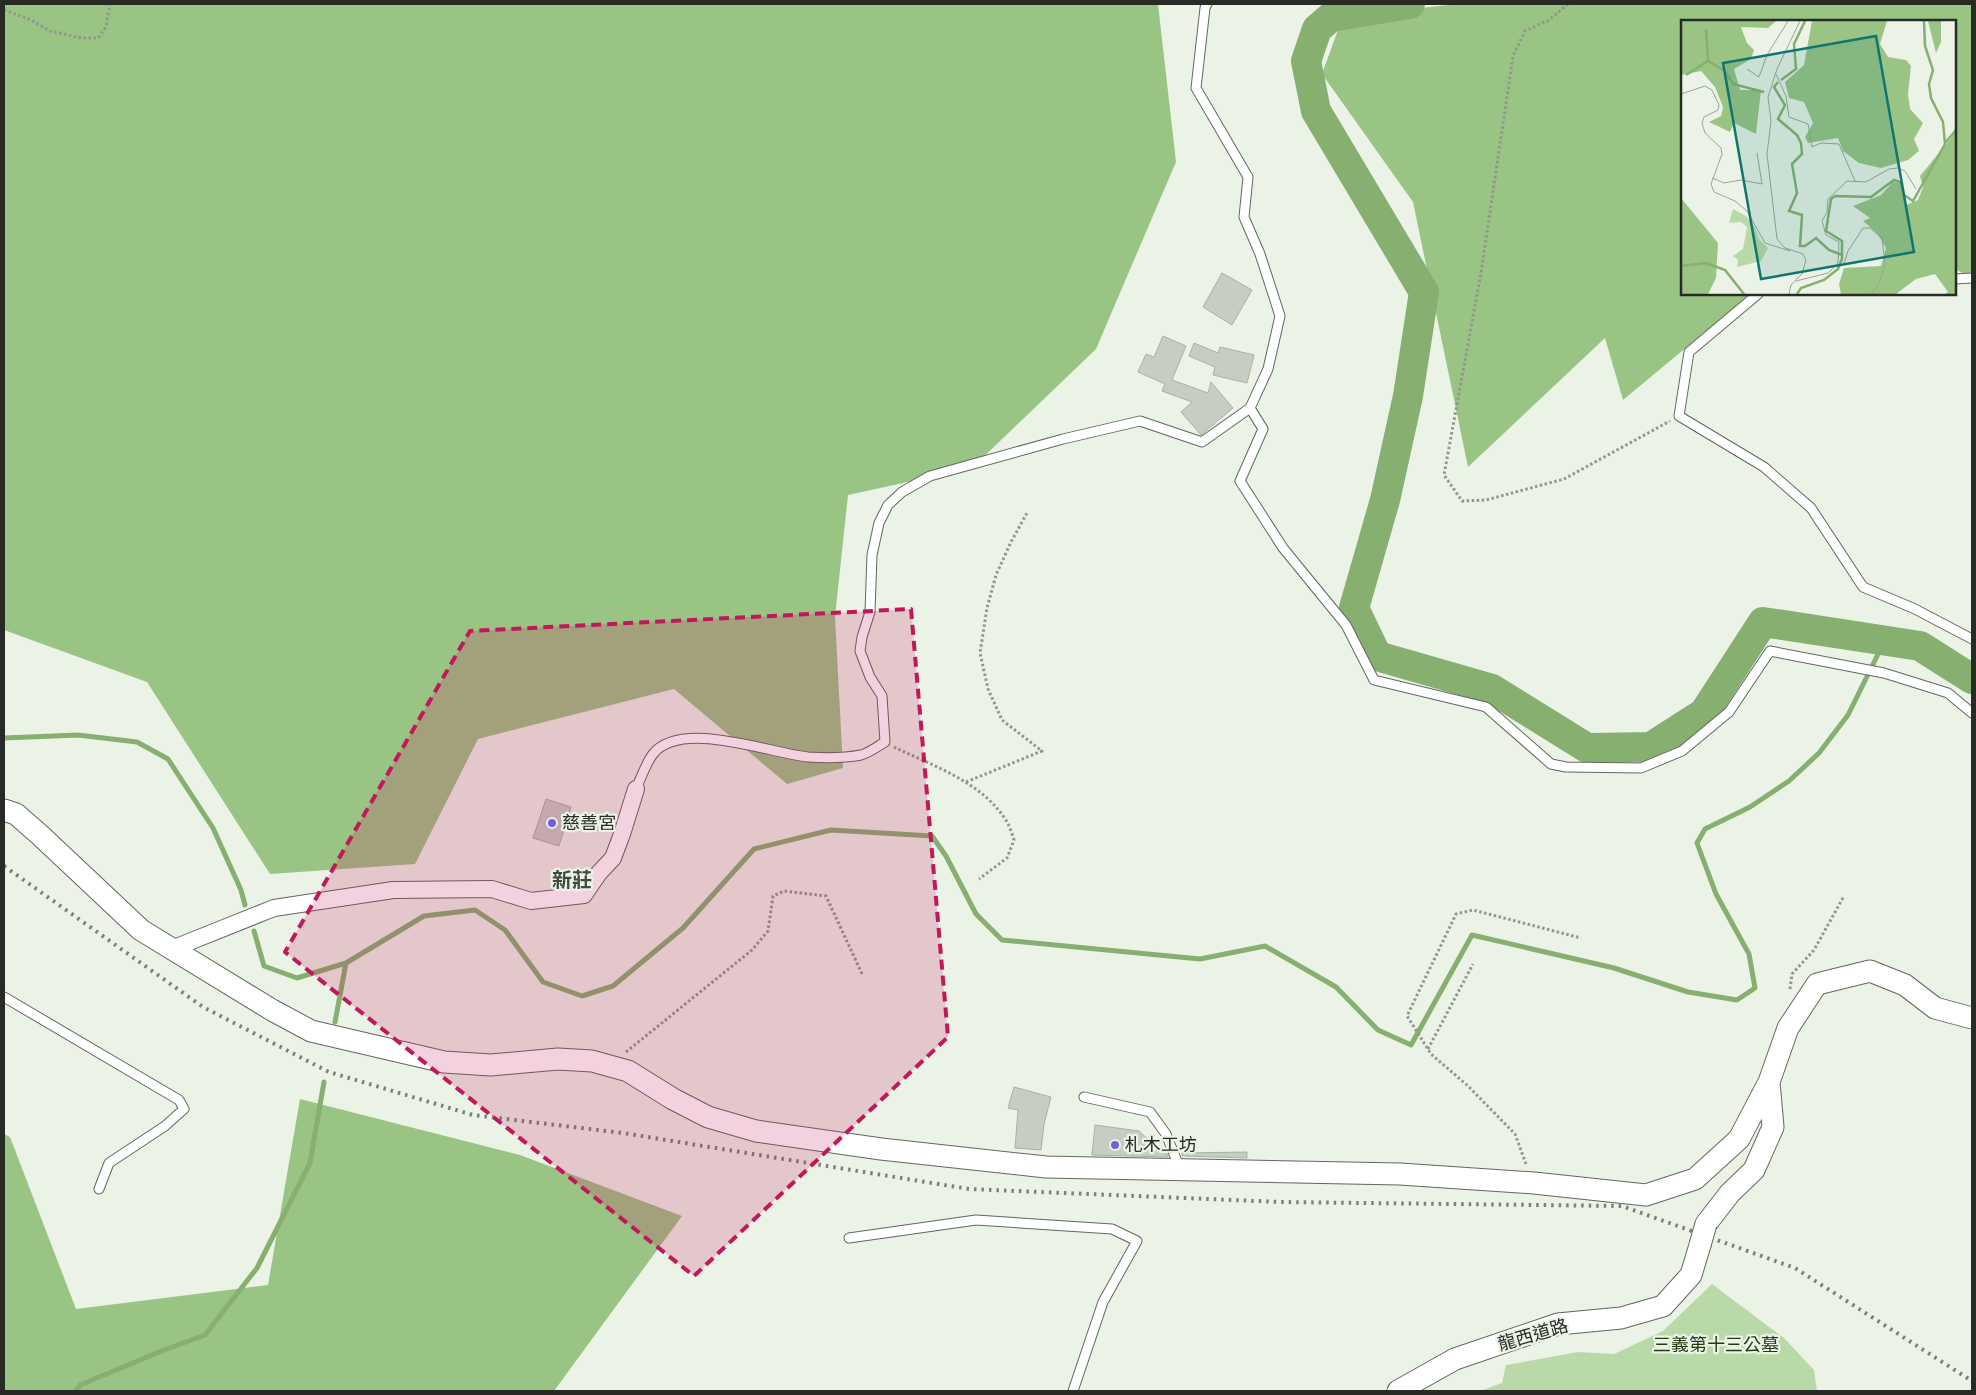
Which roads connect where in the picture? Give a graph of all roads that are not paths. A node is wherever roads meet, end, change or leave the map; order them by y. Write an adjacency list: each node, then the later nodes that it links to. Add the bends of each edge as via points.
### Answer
1 (1207, 4): 5 (lane, via 1196,88 1248,177 1244,217 1280,316 1268,369)
2 (1972, 278): 3 (lane)
3 (1956, 279)
4 (1757, 295): 6 (lane, via 1689,352 1679,416 1764,467 1811,508 1864,587)
5 (1250, 408): 7 (lane, via 1263,429 1240,481 1283,548 1346,625 1374,680 1486,707 1551,764 1641,768 1682,751 1729,712 1770,651 1884,673 1948,693); 8 (lane, via 1202,442 1140,421 930,476 902,492 888,505 879,523 872,555 870,612 860,651 882,696 885,742 863,754 807,757 717,739 672,741 653,754)
6 (1972, 639)
7 (1972, 713)
8 (636, 789): 10 (street, via 613,858 584,895 532,901 492,889 393,890 274,908)
9 (4, 810): 10 (street, via 16,814 141,930)
10 (174, 948): 15 (street, via 311,1031 444,1062 491,1065 558,1059 628,1070 708,1118 756,1131 1046,1167)
11 (4, 997): 16 (lane, via 179,1100 184,1109 165,1126 109,1163)
12 (1972, 1018): 13 (street, via 1935,1008 1905,985 1870,971 1817,984 1788,1028)
13 (1769, 1082): 15 (street, via 1739,1139 1695,1179 1646,1195 1400,1174); 19 (street, 龍西道路, bridge, via 1773,1127 1754,1170 1730,1193 1706,1224 1690,1275 1662,1306 1621,1318 1558,1324 1455,1359)
14 (1084, 1097): 15 (lane, via 1150,1112 1166,1134)
15 (1180, 1170)
16 (99, 1189)
17 (849, 1238): 18 (lane, via 976,1220 1112,1228 1137,1241 1103,1302)
18 (1073, 1391)
19 (1398, 1391)

